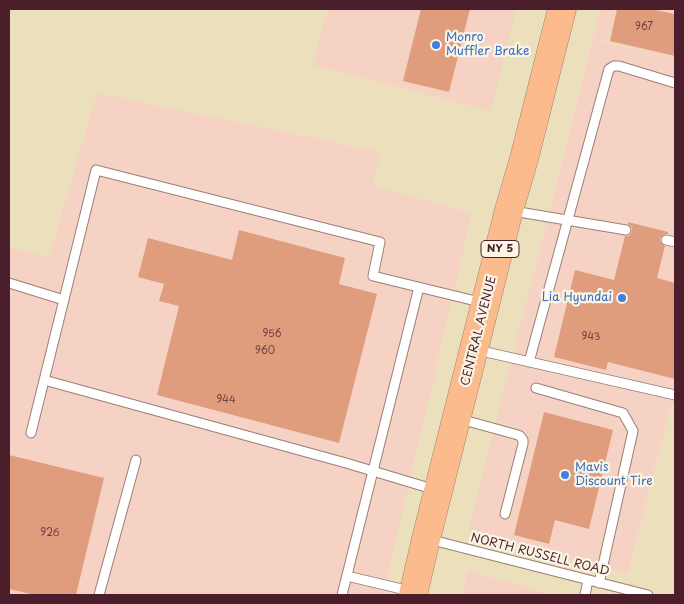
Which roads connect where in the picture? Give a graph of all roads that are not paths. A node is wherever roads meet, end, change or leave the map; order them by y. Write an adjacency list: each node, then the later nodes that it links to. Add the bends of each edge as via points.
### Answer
1 (562, 9): 3 (main road, CENTRAL AVENUE / NY 5)
2 (675, 83): 4 (lane, via 619,66 609,69)
3 (509, 210): 4 (lane); 9 (main road, CENTRAL AVENUE / NY 5)
4 (568, 220): 5 (lane); 11 (lane)
5 (626, 230)
6 (9, 282): 8 (lane)
7 (419, 287): 8 (lane, via 373,276 380,242 96,170); 9 (lane); 18 (lane)
8 (64, 300): 12 (lane)
9 (486, 304): 10 (main road, CENTRAL AVENUE / NY 5)
10 (475, 349): 11 (lane); 15 (main road, CENTRAL AVENUE / NY 5)
11 (529, 362): 14 (lane)
12 (44, 380): 16 (lane); 18 (lane)
13 (536, 388): 24 (lane, via 623,413 633,430)
14 (675, 396)
15 (457, 418): 19 (main road, CENTRAL AVENUE / NY 5); 20 (lane, via 518,434 523,440)
16 (31, 433)
17 (136, 460): 27 (lane)
18 (373, 472): 19 (lane); 22 (lane)
19 (438, 490): 21 (main road, CENTRAL AVENUE / NY 5)
20 (505, 514)
21 (426, 538): 23 (lane, NORTH RUSSELL ROAD); 26 (main road, CENTRAL AVENUE / NY 5)
22 (347, 576): 26 (lane); 28 (lane)
23 (588, 580): 24 (lane, NORTH RUSSELL ROAD); 29 (lane)
24 (598, 583): 25 (lane, NORTH RUSSELL ROAD)
25 (610, 591): 30 (lane, NORTH RUSSELL ROAD)
26 (413, 594)
27 (100, 595)
28 (342, 595)
29 (585, 595)
30 (648, 595)

